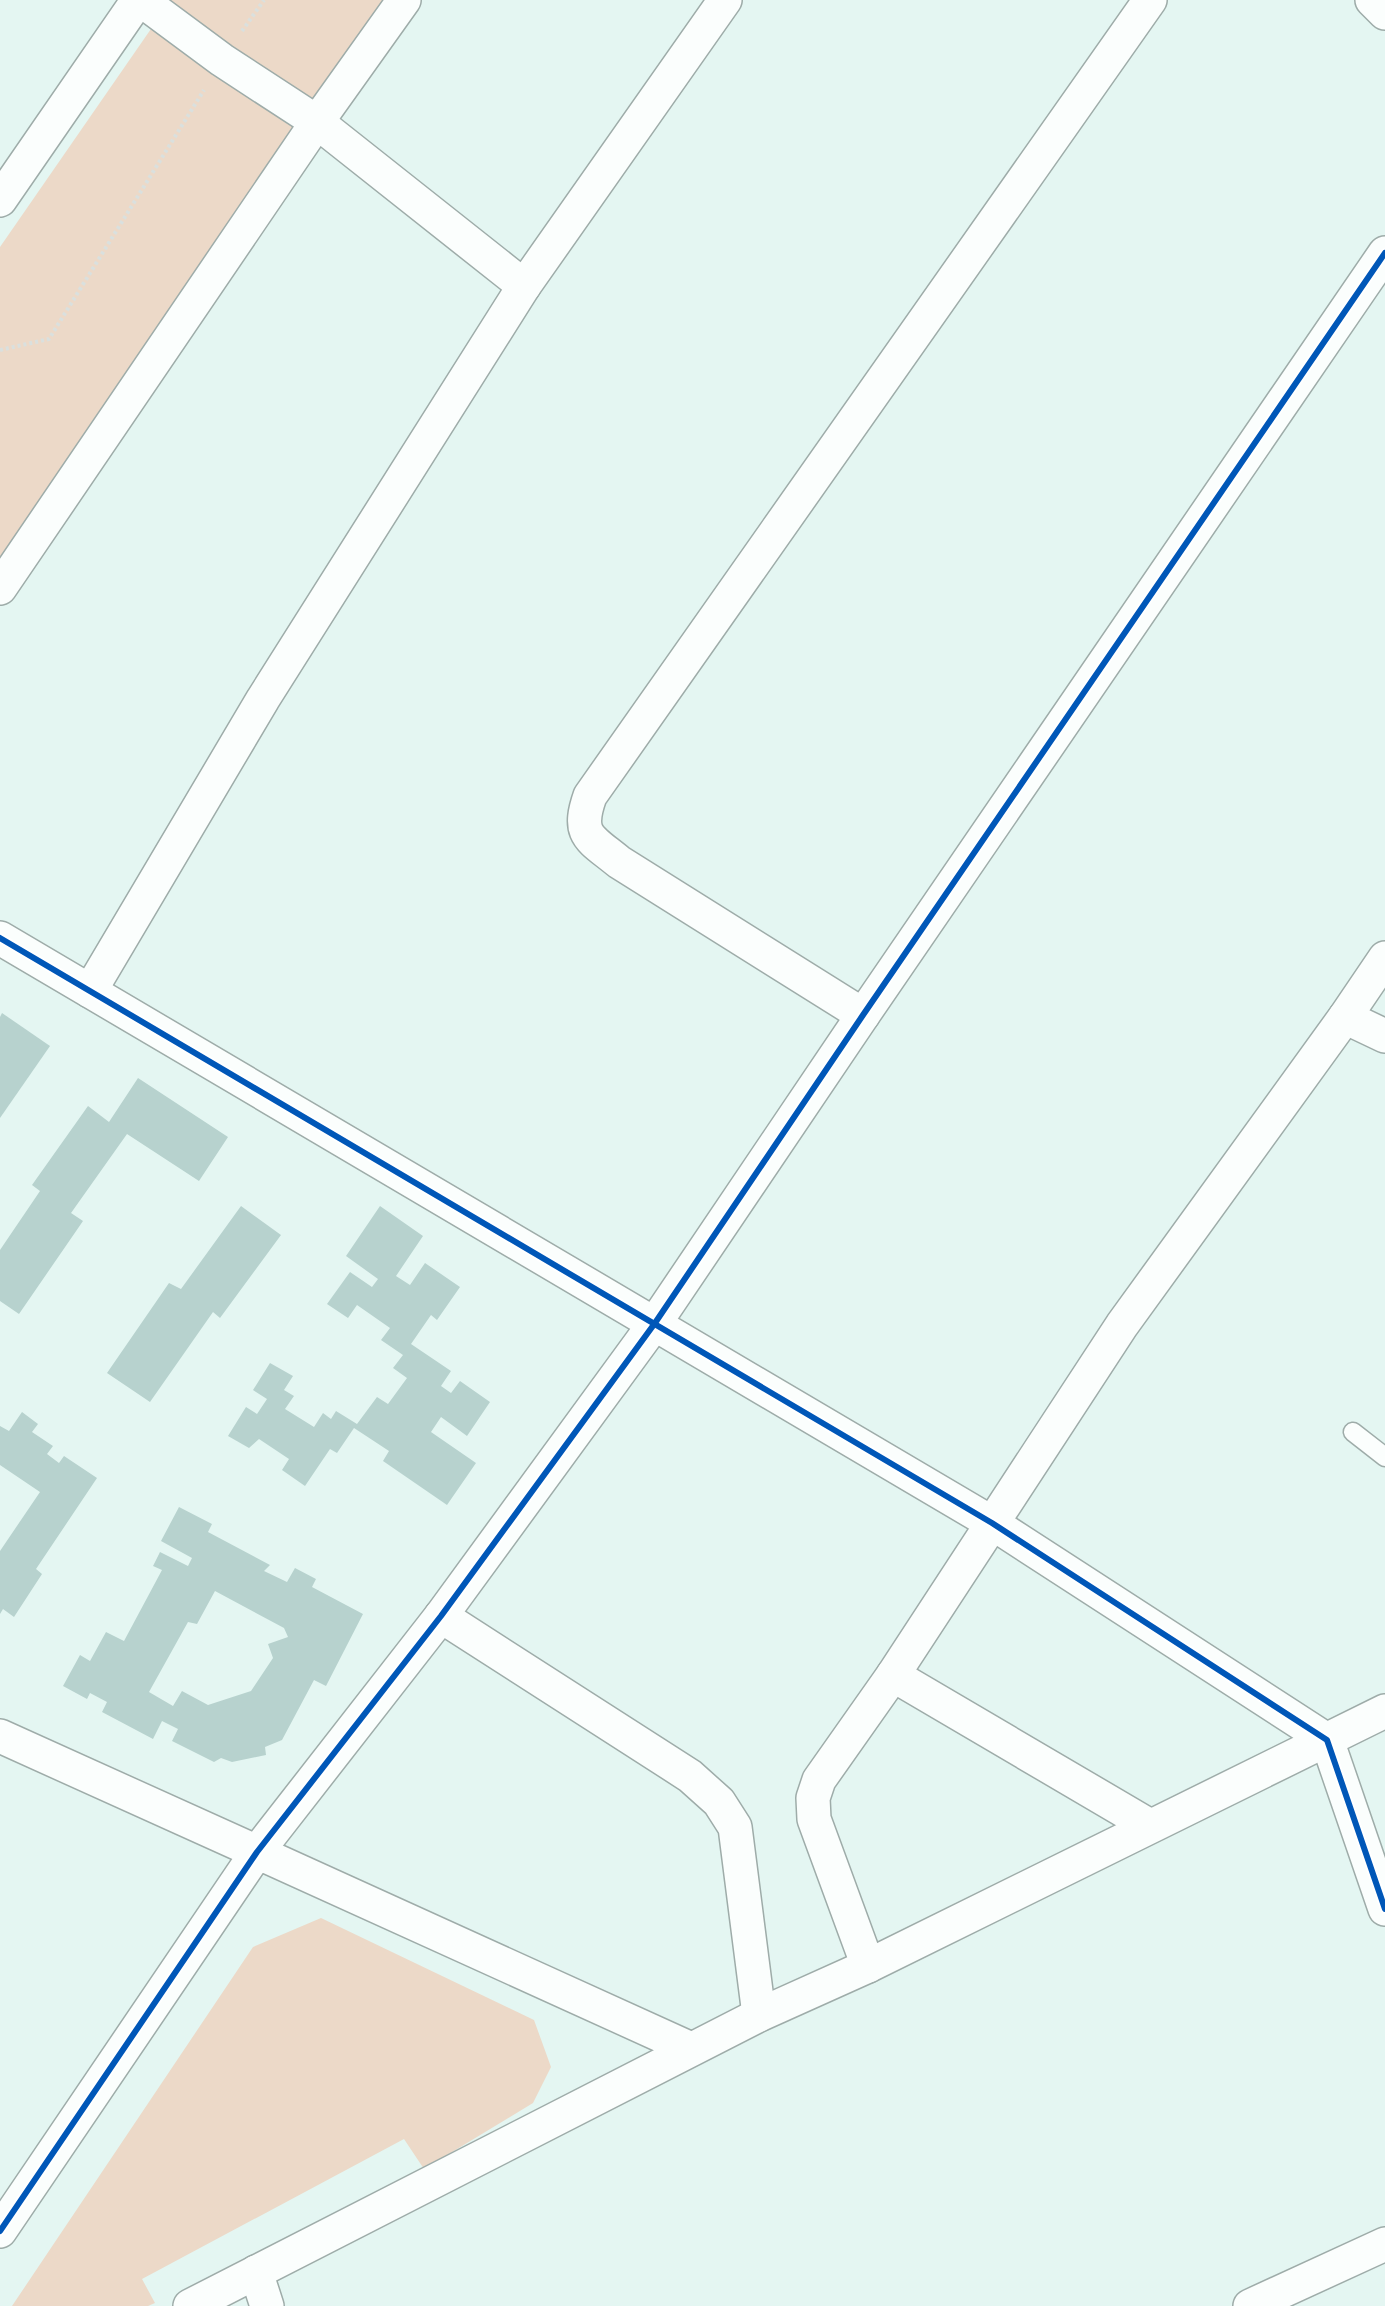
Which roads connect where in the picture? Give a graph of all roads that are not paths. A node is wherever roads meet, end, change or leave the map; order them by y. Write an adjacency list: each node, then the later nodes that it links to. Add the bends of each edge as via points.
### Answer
1 (140, 0): 7 (street); 8 (street)
2 (404, 0): 7 (street)
3 (725, 0): 10 (street)
4 (1150, 0): 15 (street, via 590,796 583,817 584,830 618,862)
5 (1372, 0): 6 (street)
6 (1385, 13)
7 (317, 122): 10 (street); 11 (street)
8 (0, 200)
9 (1385, 253): 15 (street)
10 (524, 285): 14 (street, via 263,699)
11 (0, 588)
12 (0, 938): 14 (street)
13 (1385, 957): 16 (street)
14 (90, 991): 18 (street)
15 (863, 1015): 18 (street)
16 (1345, 1017): 17 (street); 21 (street, via 1122,1325)
17 (1385, 1036)
18 (655, 1323): 21 (street); 22 (street)
19 (1353, 1432): 20 (lane)
20 (1385, 1457)
21 (992, 1523): 23 (street); 26 (street)
22 (441, 1616): 28 (street); 31 (street, via 690,1776 719,1802 735,1827)
23 (893, 1675): 27 (street); 30 (street, via 819,1780 813,1798 814,1819)
24 (1385, 1712): 26 (street)
25 (0, 1736): 28 (street)
26 (1327, 1740): 27 (street); 29 (street)
27 (1150, 1826): 30 (street)
28 (257, 1852): 32 (street); 33 (street)
29 (1385, 1909)
30 (868, 1966): 31 (street)
31 (759, 2015): 32 (street)
32 (691, 2049): 35 (street)
33 (0, 2231)
34 (1385, 2244): 38 (street)
35 (256, 2272): 36 (street); 37 (street)
36 (190, 2306)
37 (267, 2306)
38 (1250, 2306)

